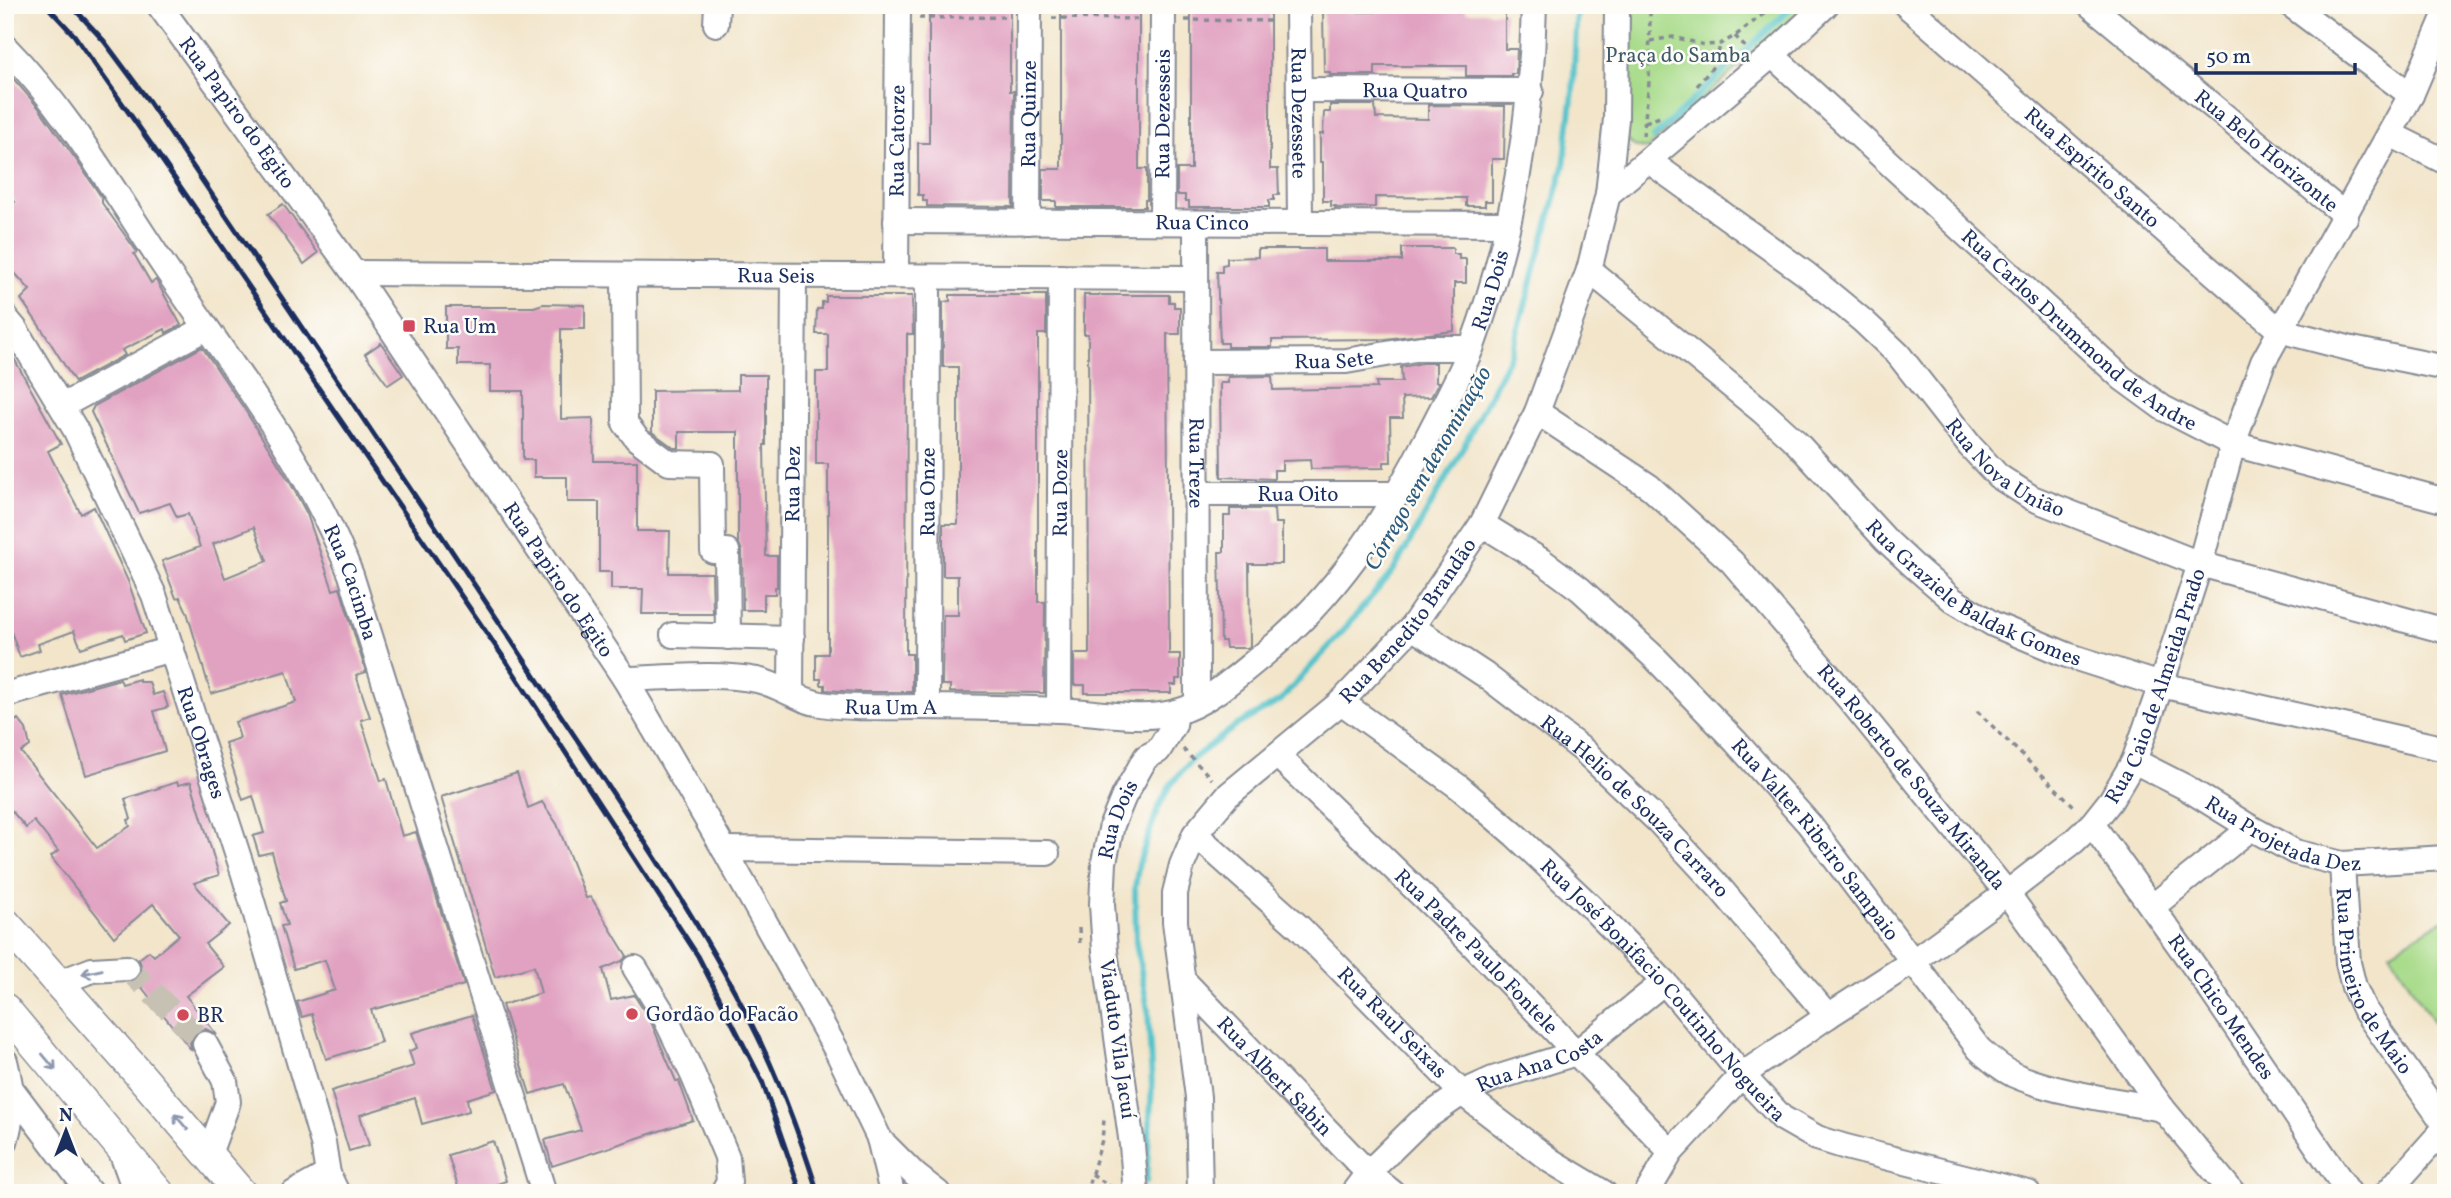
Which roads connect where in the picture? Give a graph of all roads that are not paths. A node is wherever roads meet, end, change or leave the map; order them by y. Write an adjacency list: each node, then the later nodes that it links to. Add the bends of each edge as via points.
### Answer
1 (159, 5): 30 (street, Rua Papiro do Egito)
2 (1534, 5): 16 (street, Rua Dois)
3 (1617, 5): 21 (street, Rua Benedito Brandão, via 1616,119)
4 (1826, 5): 14 (street)
5 (1906, 5): 39 (street, Rua Espírito Santo)
6 (2090, 5): 22 (street, Rua Belo Horizonte)
7 (2291, 5): 17 (street)
8 (1029, 11): 24 (street, Rua Quinze)
9 (897, 12): 23 (street, Rua Catorze)
10 (1163, 12): 25 (street, Rua Dezesseis)
11 (1298, 13): 15 (street, Rua Dezessete)
12 (2446, 13): 17 (street, Rua Caio de Almeida Prado)
13 (5, 47): 38 (street, Rua Cacimba, via 75,134)
14 (1772, 55): 19 (street); 45 (street, Rua Carlos Drummond de Andre, via 2122,378 2163,408)
15 (1299, 90): 16 (street, Rua Quatro); 26 (street, Rua Dezessete)
16 (1531, 91): 28 (street, Rua Dois)
17 (2411, 95): 18 (street, Rua Caio de Almeida Prado)
18 (2390, 134): 20 (street); 22 (street, Rua Caio de Almeida Prado)
19 (1649, 161): 21 (street); 50 (street, Rua Nova União, via 1806,274 1863,321 1898,354 1998,476 2032,498)
20 (2446, 162)
21 (1608, 194): 29 (street, Rua Benedito Brandão)
22 (2346, 216): 39 (street, Rua Caio de Almeida Prado)
23 (896, 221): 24 (street, Rua Cinco); 33 (street, Rua Catorze)
24 (1028, 222): 25 (street, Rua Cinco)
25 (1162, 222): 27 (street, Rua Cinco)
26 (1300, 222): 27 (street, Rua Cinco); 28 (street, Rua Cinco)
27 (1196, 223): 36 (street, Rua Treze)
28 (1507, 224): 40 (street, Rua Dois)
29 (1590, 270): 44 (street, Rua Benedito Brandão); 58 (street, Rua Graziele Baldak Gomes, via 1763,412 1886,540 1953,600 2042,645)
30 (354, 274): 31 (street, Rua Seis); 57 (street, Rua Papiro do Egito)
31 (624, 275): 32 (street, Rua Seis); 54 (street, via 625,423 637,439 669,463 712,464 713,551 727,551)
32 (794, 276): 33 (street, Rua Seis); 55 (street, Rua Dez)
33 (896, 276): 34 (street, Rua Seis)
34 (928, 277): 35 (street, Rua Seis); 62 (street, Rua Onze)
35 (1062, 277): 36 (street, Rua Seis); 63 (street, Rua Doze)
36 (1196, 278): 41 (street, Rua Treze)
37 (5, 317): 43 (street, Rua Obrages)
38 (206, 328): 43 (street); 108 (street, Rua Cacimba, via 300,466 351,575)
39 (2280, 330): 42 (street); 45 (street, Rua Caio de Almeida Prado, via 2253,384)
40 (1471, 348): 41 (street, Rua Sete, via 1422,348 1346,361); 47 (street, Rua Dois)
41 (1196, 362): 46 (street, Rua Treze)
42 (2446, 368)
43 (62, 406): 56 (street, Rua Obrages, via 154,595)
44 (1537, 412): 49 (street, Rua Benedito Brandão); 76 (street, Rua Roberto de Souza Miranda, via 1650,487 1732,562)
45 (2233, 444): 48 (street, Rua Carlos Drummond de Andre); 50 (street, Rua Caio de Almeida Prado)
46 (1196, 494): 47 (street, Rua Oito); 64 (street, Rua Treze)
47 (1399, 494): 64 (street, Rua Dois, via 1344,573 1305,617 1241,672)
48 (2446, 501)
49 (1482, 524): 51 (street, Rua Benedito Brandão); 79 (street, Rua Valter Ribeiro Sampaio, via 1580,589 1656,659 1810,824)
50 (2200, 564): 52 (street, Rua Nova União); 58 (street, Rua Caio de Almeida Prado)
51 (1412, 627): 61 (street, Rua Benedito Brandão); 86 (street, Rua Helio de Souza Carraro, via 1485,675 1583,750 1720,888)
52 (2446, 631)
53 (673, 635): 54 (street)
54 (728, 637): 55 (street)
55 (792, 638): 60 (street, Rua Dez)
56 (172, 649): 59 (street); 101 (street, Rua Obrages, via 283,1003)
57 (625, 679): 60 (street, Rua Um A, via 740,677); 71 (street, Rua Papiro do Egito)
58 (2161, 685): 65 (street, Rua Graziele Baldak Gomes); 67 (street, Rua Caio de Almeida Prado)
59 (7, 691)
60 (791, 692): 62 (street, Rua Um A, via 820,704)
61 (1341, 702): 66 (street, Rua Benedito Brandão); 83 (street, Rua José Bonifacio Coutinho Nogueira, via 1459,787 1506,827)
62 (927, 707): 63 (street, Rua Um A)
63 (1059, 710): 64 (street, Rua Um A, via 1133,715)
64 (1179, 710): 75 (street, Rua Dois, via 1174,725 1157,751 1146,757 1124,796 1106,849)
65 (2446, 749)
66 (1277, 755): 70 (street, Rua Benedito Brandão, via 1227,796); 88 (street, Rua Padre Paulo Fontele, via 1471,943)
67 (2134, 761): 68 (street, Rua Caio de Almeida Prado); 69 (street, Rua Projetada Dez)
68 (2092, 824): 76 (street, Rua Caio de Almeida Prado); 77 (street, Rua Chico Mendes)
69 (2251, 828): 74 (street, Rua Projetada Dez, via 2295,852); 77 (street)
70 (1195, 834): 82 (street, Rua Benedito Brandão, via 1175,893); 92 (street, Rua Raul Seixas, via 1300,928)
71 (724, 849): 72 (street); 95 (street, Rua Papiro do Egito, via 838,1053)
72 (1048, 853)
73 (2446, 858): 74 (street, Rua Projetada Dez)
74 (2342, 864): 94 (street, Rua Primeiro de Maio, via 2348,963 2354,987 2364,1009)
75 (1102, 885): 111 (street, Viaduto Vila Jacuí, via 1105,951)
76 (2007, 893): 79 (street, Rua Caio de Almeida Prado); 93 (street, Rua Roberto de Souza Miranda)
77 (2152, 906): 119 (street, Rua Chico Mendes)
78 (5, 923): 84 (main road)
79 (1912, 962): 86 (street, Rua Caio de Almeida Prado); 93 (street, Rua Valter Ribeiro Sampaio, via 1979,1049 1997,1065 2043,1085)
80 (127, 968): 84 (street, one-way to 84, via 92,970)
81 (635, 968): 102 (street, via 688,1063 727,1157)
82 (1183, 980): 100 (street, Rua Albert Sabin); 112 (street, Rua Benedito Brandão, via 1198,1097)
83 (1664, 982): 88 (street, Rua Ana Costa); 90 (street, Rua José Bonifacio Coutinho Nogueira)
84 (58, 983): 99 (main road, one-way to 84)
85 (5, 1010): 97 (main road, one-way to 97)
86 (1828, 1016): 90 (street, Rua Caio de Almeida Prado)
87 (205, 1044): 99 (street, via 225,1081 228,1102)
88 (1576, 1053): 92 (street, Rua Ana Costa); 98 (street, Rua Padre Paulo Fontele)
89 (5, 1061): 91 (street)
90 (1742, 1075): 98 (street, Rua Caio de Almeida Prado); 117 (street, Rua José Bonifacio Coutinho Nogueira, via 1782,1118 1817,1138)
91 (12, 1090): 96 (street, via 13,1113); 103 (street)
92 (1462, 1093): 100 (street, Rua Ana Costa, via 1420,1122); 115 (street, Rua Raul Seixas, via 1551,1161)
93 (2163, 1109): 118 (street, Rua Roberto de Souza Miranda)
94 (2446, 1127): 120 (street)
95 (878, 1138): 109 (street, Rua Papiro do Egito); 110 (street)
96 (5, 1142)
97 (118, 1143): 104 (street); 105 (main road)
98 (1671, 1152): 116 (street, Rua Caio de Almeida Prado)
99 (209, 1154): 106 (main road)
100 (1368, 1173): 113 (street, Rua Ana Costa); 114 (street, Rua Albert Sabin)
101 (332, 1183): 107 (street)
102 (724, 1192)
103 (90, 1193)
104 (136, 1193)
105 (159, 1193)
106 (241, 1193)
107 (294, 1193)
108 (544, 1193)
109 (892, 1193)
110 (938, 1193)
111 (1136, 1193)
112 (1199, 1193)
113 (1353, 1193)
114 (1393, 1193)
115 (1604, 1193)
116 (1647, 1193)
117 (2028, 1193)
118 (2233, 1193)
119 (2349, 1193)
120 (2387, 1193)

